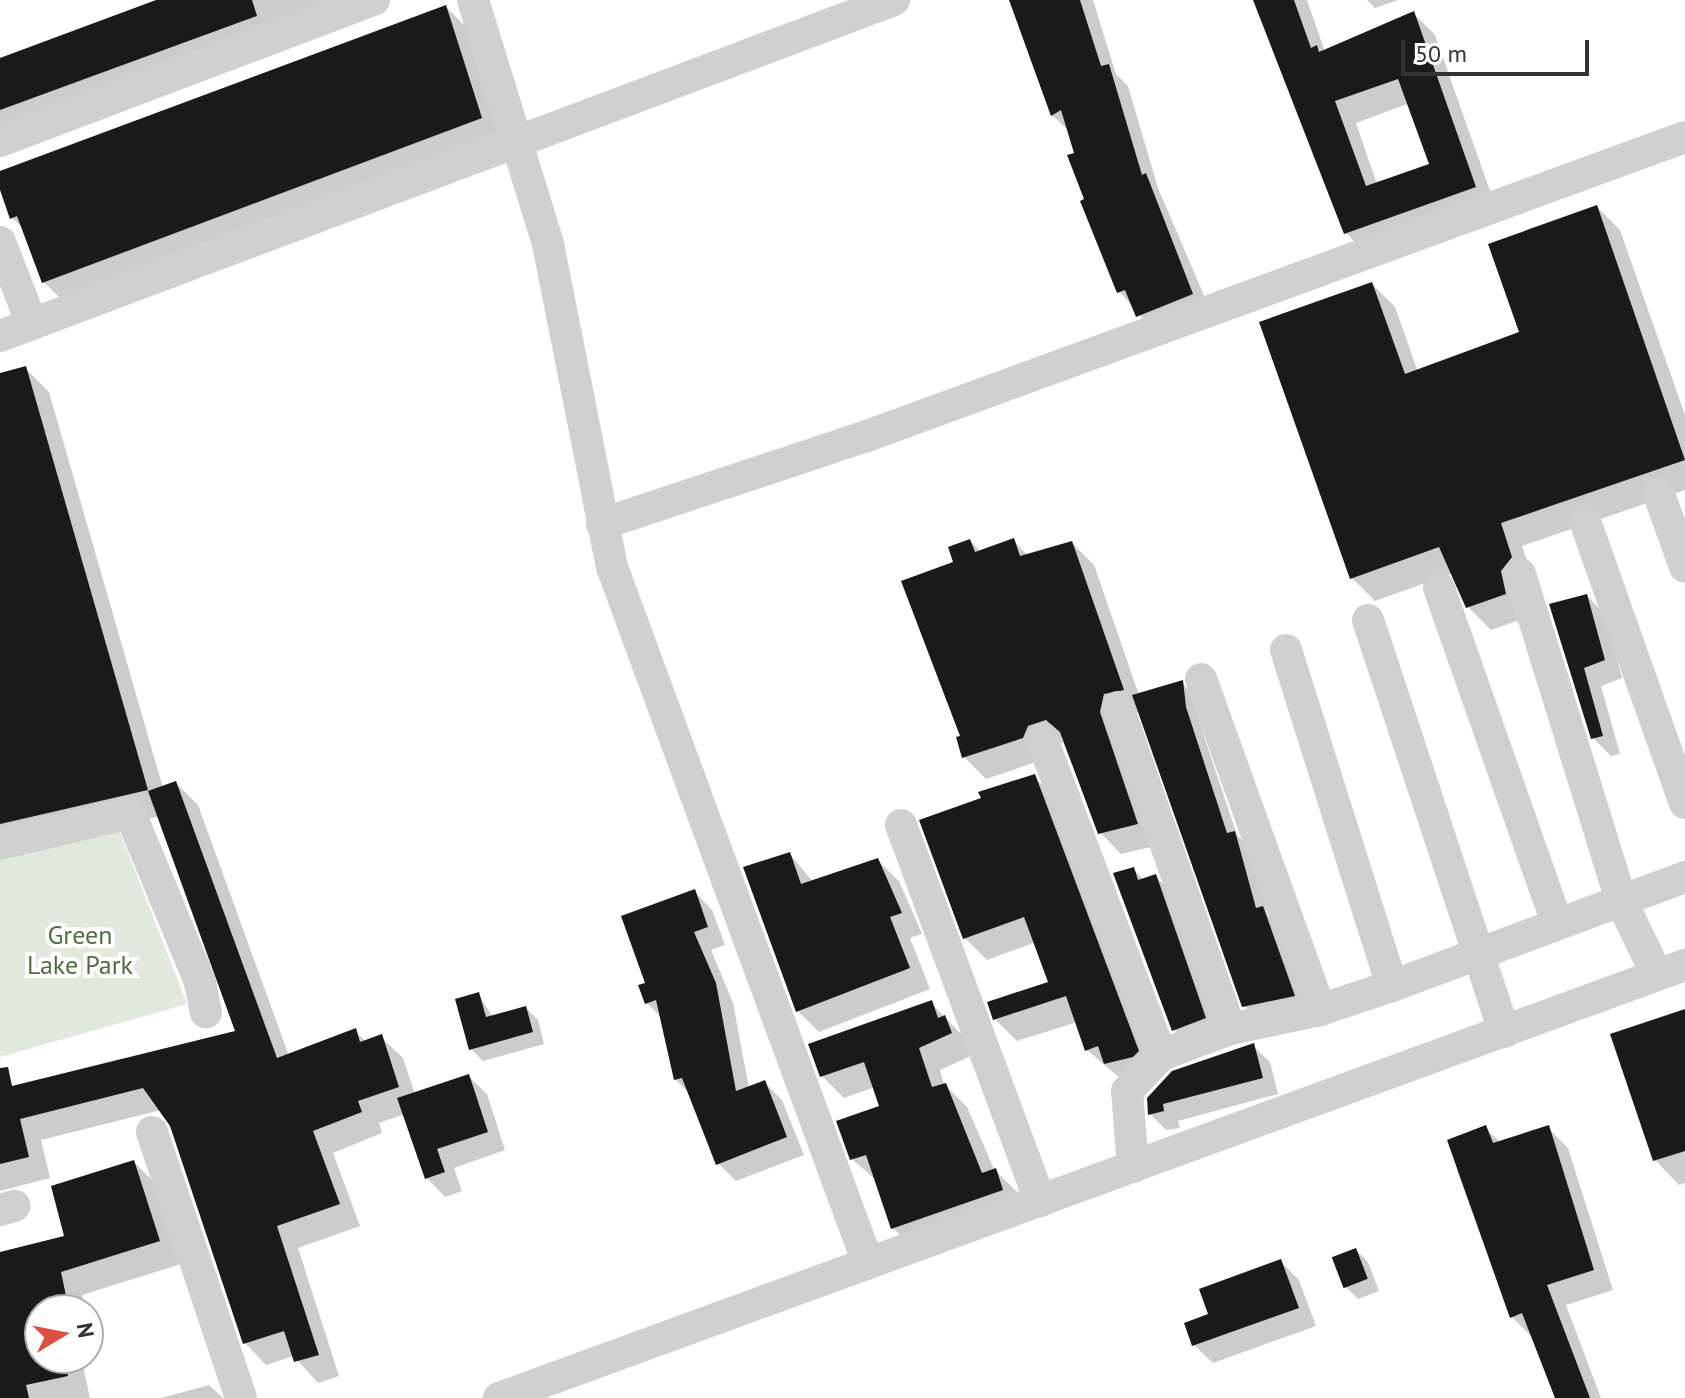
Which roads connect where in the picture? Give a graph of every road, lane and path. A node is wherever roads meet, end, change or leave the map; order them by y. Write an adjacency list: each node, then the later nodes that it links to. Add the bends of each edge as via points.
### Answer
1 (374, 0): 5 (street)
2 (473, 0): 6 (street)
3 (894, 0): 6 (street)
4 (1685, 137): 11 (street, via 867,436)
5 (0, 141)
6 (516, 143): 8 (street); 11 (street, via 548,244)
7 (0, 242): 8 (street)
8 (32, 324): 9 (street)
9 (0, 336)
10 (1659, 494): 13 (street)
11 (602, 524): 38 (street, via 612,567)
12 (1586, 524): 21 (street)
13 (1685, 567)
14 (1520, 574): 25 (street)
15 (1439, 588): 26 (street)
16 (1368, 620): 27 (street)
17 (1286, 650): 29 (street)
18 (1201, 679): 30 (street)
19 (1118, 707): 32 (street)
20 (1042, 739): 34 (street)
21 (1685, 803)
22 (901, 825): 37 (street)
23 (0, 844): 31 (street, via 130,813 200,982)
24 (1685, 877): 25 (street)
25 (1621, 900): 26 (street); 28 (street)
26 (1557, 924): 27 (street)
27 (1477, 954): 29 (street); 33 (street)
28 (1671, 970): 33 (street)
29 (1392, 986): 30 (street)
30 (1320, 1010): 32 (street)
31 (206, 1012)
32 (1230, 1029): 34 (street)
33 (1504, 1032): 36 (street)
34 (1161, 1055): 36 (street, via 1127,1091)
35 (152, 1132): 39 (street)
36 (1133, 1167): 37 (street)
37 (1040, 1201): 38 (street)
38 (868, 1263): 40 (street)
39 (241, 1398)
40 (499, 1398)

